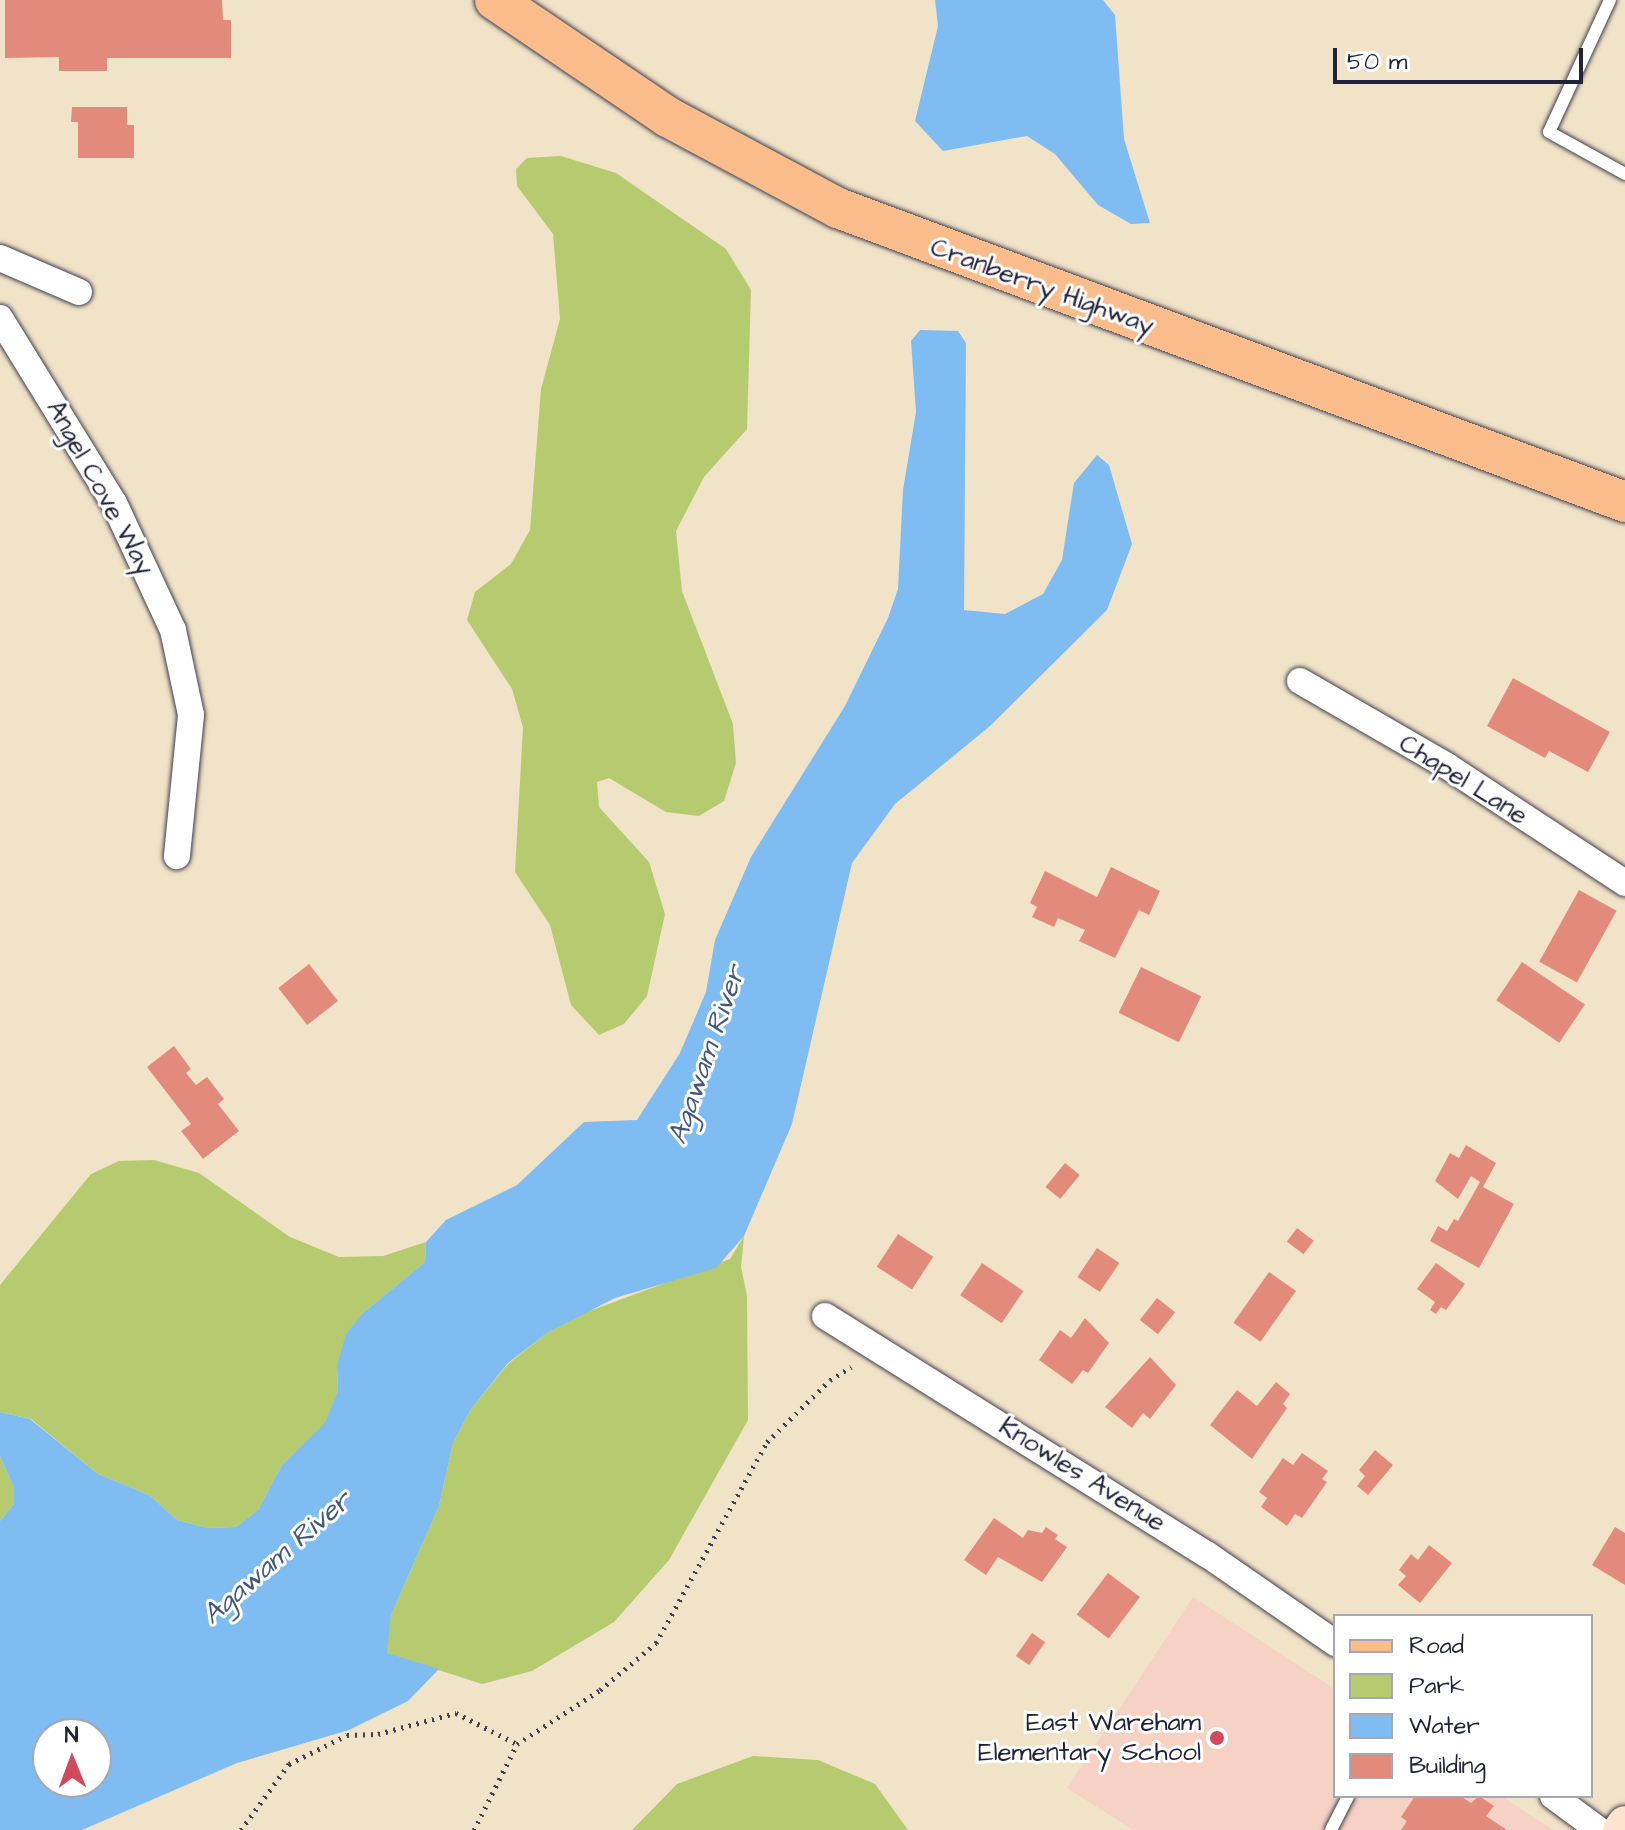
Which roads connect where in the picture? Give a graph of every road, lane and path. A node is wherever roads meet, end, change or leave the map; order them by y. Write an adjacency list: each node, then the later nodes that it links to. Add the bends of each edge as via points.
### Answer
1 (495, 0): 7 (main road, Cranberry Highway, via 668,117 838,208)
2 (1610, 0): 3 (lane, via 1549,132)
3 (1625, 174)
4 (0, 258): 5 (street)
5 (79, 292)
6 (0, 318): 9 (street, Angel Cove Way, via 114,503 173,630 191,715)
7 (1625, 502)
8 (1300, 681): 10 (street, Chapel Lane, via 1447,766)
9 (177, 856)
10 (1625, 883)
11 (825, 1316): 12 (street, Knowles Avenue)
12 (877, 1353): 13 (street, Knowles Avenue, via 993,1419); 14 (path, via 830,1380 767,1442 656,1643 600,1690)
13 (1333, 1642)
14 (517, 1744): 18 (path, via 456,1713 378,1734 347,1735 289,1764); 19 (path)
15 (1347, 1798): 20 (lane)
16 (1556, 1798): 21 (street)
17 (1625, 1824): 22 (main road)
18 (241, 1830)
19 (474, 1830)
20 (1331, 1830)
21 (1599, 1830)
22 (1621, 1830)

